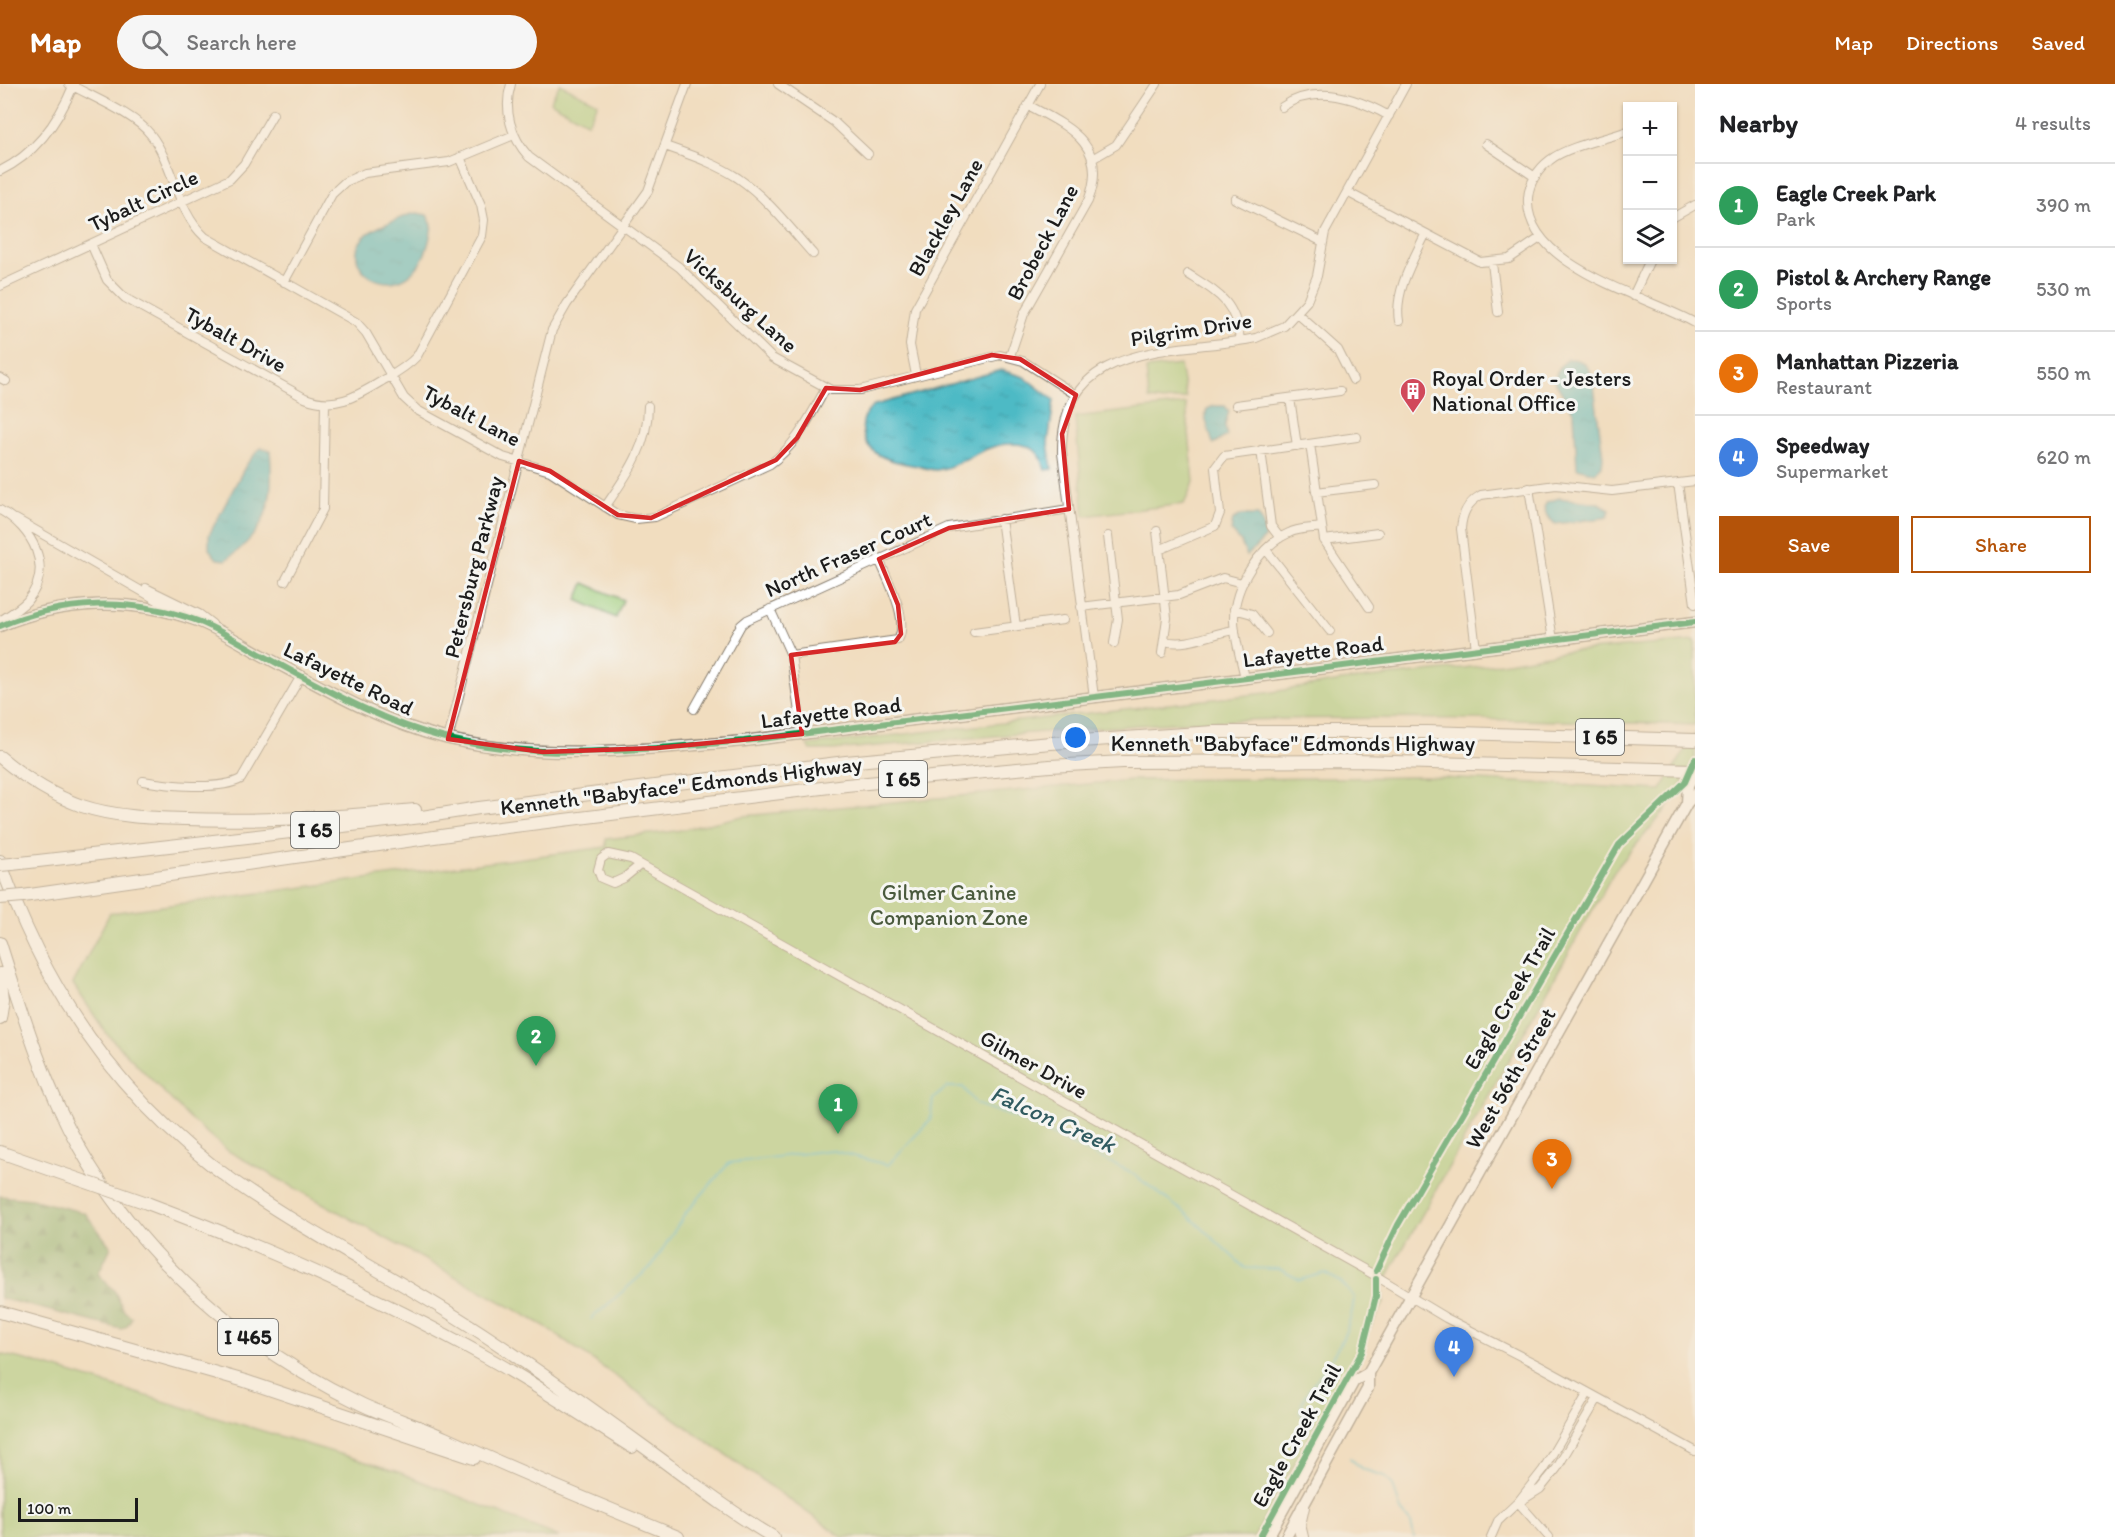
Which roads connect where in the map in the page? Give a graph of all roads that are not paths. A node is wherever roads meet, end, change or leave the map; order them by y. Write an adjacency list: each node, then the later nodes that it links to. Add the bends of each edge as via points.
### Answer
1 (511, 84): 13 (street, via 508,109)
2 (687, 84): 15 (street, Petersburg Parkway)
3 (778, 84): 16 (street, via 834,122)
4 (1040, 84): 8 (street, Blackley Lane)
5 (1157, 84): 18 (street, via 1116,145)
6 (1406, 84): 11 (street, Pilgrim Drive)
7 (72, 85): 19 (street, via 64,107 43,138); 23 (street, Tybalt Lane, via 148,131)
8 (1028, 105): 18 (street, Brobeck Lane, via 1077,134); 44 (street, Blackley Lane, via 915,309 910,345)
9 (1282, 107): 11 (street, via 1300,93 1325,88 1347,93)
10 (273, 114): 23 (street, Tybalt Circle, via 235,175)
11 (1389, 116): 21 (street, Pilgrim Drive)
12 (1623, 133): 20 (street, via 1561,154)
13 (514, 135): 17 (street); 26 (street, Vicksburg Lane, via 537,164)
14 (1486, 144): 20 (street)
15 (665, 146): 26 (street, Petersburg Parkway, via 648,191); 31 (street, via 717,166 743,182 766,201)
16 (868, 154)
17 (460, 158): 35 (street, via 442,164 365,173 345,182 332,194); 45 (street, via 483,212 480,243 422,349 409,365)
18 (1092, 159): 43 (street, Brobeck Lane, via 1095,170 1091,193 1024,314)
19 (0, 171)
20 (1535, 177): 28 (street, via 1528,207)
21 (1347, 192): 27 (street); 29 (street, Pilgrim Drive)
22 (1235, 199): 29 (street)
23 (183, 202): 30 (street, Tybalt Circle); 35 (street, Tybalt Lane, via 193,224 205,237)
24 (1695, 206): 25 (street)
25 (1677, 215)
26 (623, 226): 47 (street, Vicksburg Lane, via 679,267 770,356); 58 (street, Petersburg Parkway, via 552,330)
27 (1425, 235): 32 (street, via 1469,258); 40 (street, via 1403,289 1397,311)
28 (1540, 238): 32 (street, via 1509,259); 37 (street, via 1587,273)
29 (1321, 242): 39 (street, Pilgrim Drive, via 1315,284)
30 (91, 244): 36 (street, Tybalt Circle); 51 (street, Tybalt Drive, via 107,279 125,298 302,396)
31 (813, 254)
32 (1492, 263): 38 (street)
33 (1648, 264): 37 (street)
34 (1188, 274): 42 (street, via 1226,301 1234,314)
35 (284, 282): 45 (street, Tybalt Lane, via 358,324)
36 (0, 286)
37 (1633, 296): 41 (street)
38 (1498, 312)
39 (1298, 314): 42 (street, Pilgrim Drive, via 1274,332); 46 (street, via 1338,350)
40 (1399, 321)
41 (1695, 323)
42 (1240, 340): 49 (street, Pilgrim Drive, via 1124,358 1100,370)
43 (1010, 356): 44 (street, Vicksburg Lane, via 992,355); 49 (street, Vicksburg Lane)
44 (916, 375): 47 (street, Vicksburg Lane, via 851,392)
45 (391, 376): 51 (street, via 347,400); 58 (street, Tybalt Lane, via 404,398 417,410 499,455)
46 (1353, 380)
47 (826, 388): 64 (street, Tybalt Lane, via 797,438 767,466 651,518 629,519)
48 (1340, 391): 50 (street)
49 (1077, 394): 65 (street, Pilgrim Drive, via 1067,412 1062,434)
50 (1290, 398): 52 (street); 56 (street)
51 (325, 403): 79 (street, via 323,509)
52 (1236, 405)
53 (648, 406): 64 (street, via 640,452)
54 (1357, 437): 55 (street)
55 (1310, 444): 56 (street); 63 (street)
56 (1297, 446): 57 (street)
57 (1261, 450): 73 (street, via 1271,526); 75 (street, via 1226,455 1219,460 1215,474 1220,513 1215,526)
58 (519, 461): 64 (street, Tybalt Lane, via 550,471); 110 (street, Petersburg Parkway)
59 (1695, 481): 60 (street)
60 (1678, 483): 62 (street, via 1612,491 1556,485); 83 (street)
61 (1375, 485): 63 (street)
62 (1529, 488): 99 (street); 102 (street, via 1480,495 1464,512 1461,543)
63 (1316, 492): 69 (street)
64 (604, 507)
65 (1069, 509): 68 (street, North Fraser Court); 84 (street, Pilgrim Drive)
66 (0, 510): 67 (street)
67 (16, 519): 78 (street); 90 (street, via 33,541 38,574 28,599)
68 (1001, 519): 77 (street, North Fraser Court, via 950,528); 93 (street)
69 (1321, 527): 73 (street); 74 (street)
70 (1157, 531): 75 (street)
71 (1378, 534): 74 (street)
72 (1108, 536): 82 (street)
73 (1280, 538): 76 (street)
74 (1323, 540): 85 (street)
75 (1159, 550): 81 (street)
76 (1267, 550): 80 (street); 96 (street)
77 (879, 559): 86 (street, North Fraser Court); 104 (street, via 898,605 899,638)
78 (115, 574): 88 (street); 98 (street, via 199,614)
79 (285, 581)
80 (1242, 583): 81 (street, via 1223,578); 87 (street)
81 (1165, 597): 82 (street); 100 (street)
82 (1117, 603): 84 (street); 101 (street, via 1119,620)
83 (1695, 604)
84 (1081, 607): 107 (street, Pilgrim Drive)
85 (1369, 607)
86 (770, 609): 104 (street); 108 (street, North Fraser Court, via 741,625)
87 (1234, 609): 94 (street); 97 (street, via 1252,614)
88 (196, 620): 92 (main road, Lafayette Road, via 147,608 102,604 51,609); 98 (main road, Lafayette Road)
89 (1063, 620): 93 (street)
90 (0, 621)
91 (1695, 622): 99 (main road, Lafayette Road)
92 (0, 626)
93 (1016, 626): 95 (street)
94 (1235, 630): 100 (street, via 1189,644); 106 (street)
95 (974, 632)
96 (1330, 632)
97 (1267, 633)
98 (227, 636): 105 (main road, Lafayette Road)
99 (1553, 639): 102 (main road, Lafayette Road)
100 (1164, 641): 103 (street)
101 (1114, 642)
102 (1476, 649): 106 (main road, Lafayette Road)
103 (1162, 652)
104 (791, 656): 109 (street)
105 (301, 676): 110 (main road, Lafayette Road, via 382,719); 114 (street, via 241,779 229,783 168,785)
106 (1245, 678): 107 (main road, Lafayette Road)
107 (1094, 697): 109 (main road, Lafayette Road)
108 (694, 709)
109 (802, 734): 110 (main road, Lafayette Road, via 657,748 543,752)
110 (448, 739)
111 (1695, 740): 117 (highway, Kenneth "Babyface" Edmonds Highway / I 65, via 1428,732 1214,732 857,761)
112 (0, 757): 117 (highway, via 49,792 83,806 123,815 242,820)
113 (1695, 771): 116 (main road, West 56th Street, via 1688,785); 120 (highway, Kenneth "Babyface" Edmonds Highway / I 65, bridge, via 1358,761 1050,766 846,785 505,827)
114 (143, 781)
115 (1695, 795): 116 (main road, West 56th Street)
116 (1687, 803): 125 (main road, West 56th Street)
117 (479, 808): 118 (highway, Kenneth "Babyface" Edmonds Highway / I 65, via 367,824)
118 (4, 863): 132 (highway, via 28,934 68,1009 119,1078 180,1139 251,1193 492,1340)
119 (640, 865): 119 (street, Gilmer Drive, via 615,854 601,859 597,867 602,878 613,883); 125 (street, Gilmer Drive)
120 (0, 898)
121 (0, 943): 131 (highway, I 465, via 44,1071 69,1128 119,1208 166,1264 219,1314 290,1366 363,1405)
122 (0, 974): 123 (highway)
123 (0, 1018)
124 (0, 1152): 132 (highway, bridge, via 147,1203 299,1264 457,1341)
125 (1409, 1296): 127 (main road, West 56th Street); 128 (street, Gilmer Drive)
126 (0, 1312): 131 (highway, via 245,1381 466,1457)
127 (1368, 1373): 134 (main road, West 56th Street, via 1368,1388); 137 (main road, West 56th Street, via 1354,1381)
128 (1588, 1392): 129 (street, Gilmer Drive); 133 (street, via 1543,1470)
129 (1598, 1398): 130 (street, Gilmer Drive); 133 (street, via 1557,1468 1540,1490)
130 (1695, 1451)
131 (492, 1461): 135 (highway, I 465)
132 (717, 1500): 136 (highway)
133 (1518, 1502): 140 (street, via 1498,1521); 141 (street)
134 (1303, 1506): 138 (main road, West 56th Street); 139 (highway, via 1299,1525)
135 (678, 1537)
136 (773, 1537)
137 (1268, 1537)
138 (1286, 1537)
139 (1302, 1537)
140 (1491, 1537)
141 (1549, 1537)

